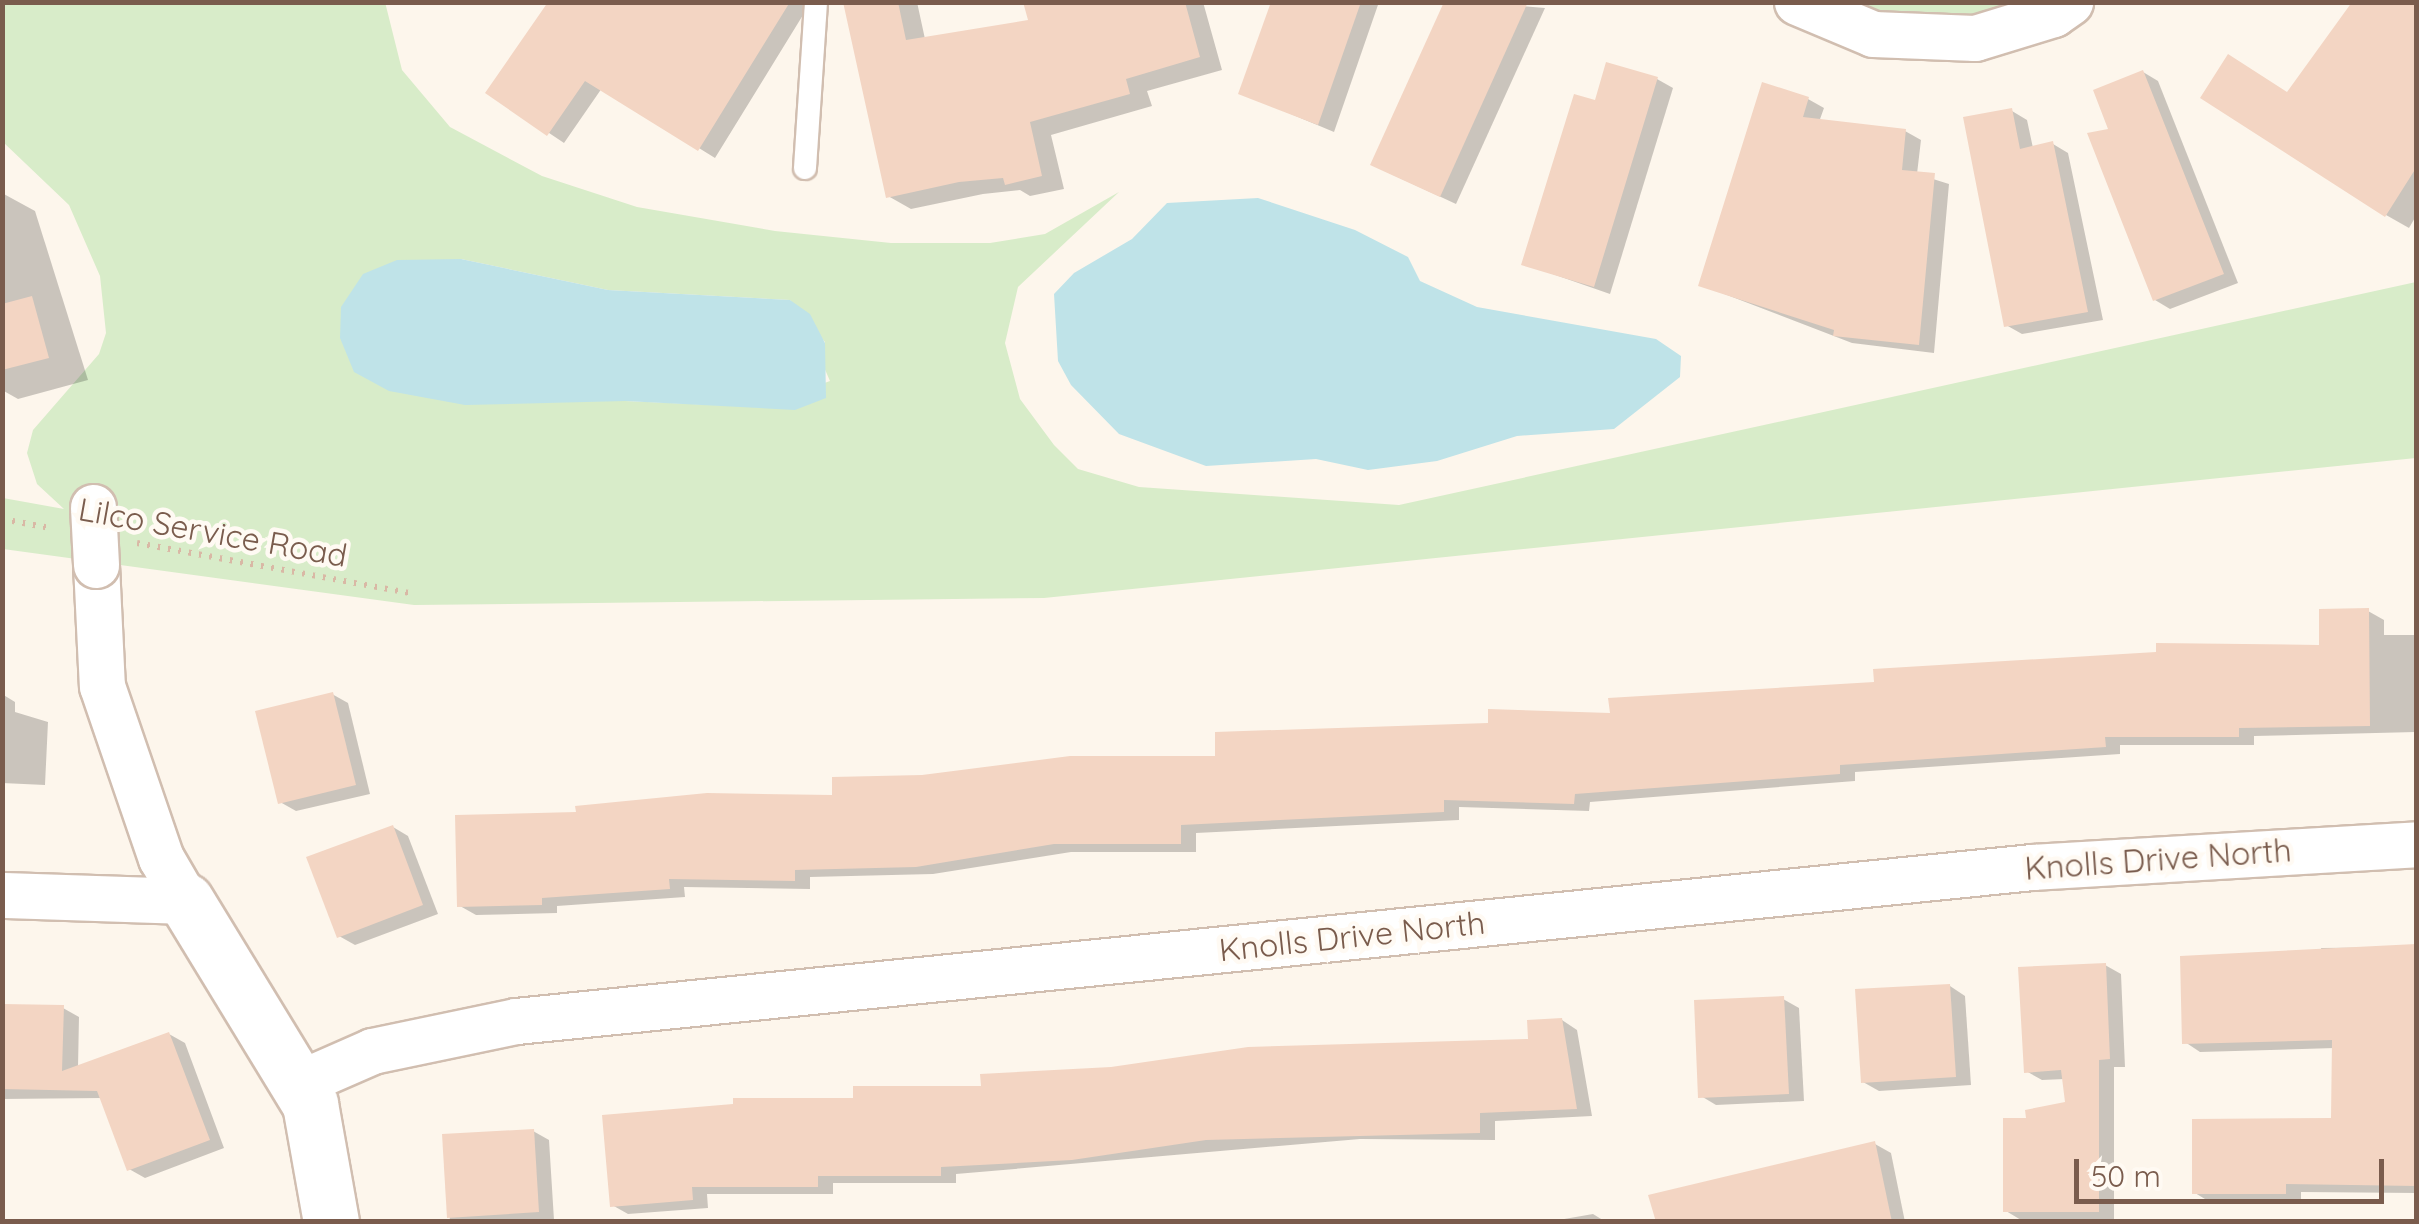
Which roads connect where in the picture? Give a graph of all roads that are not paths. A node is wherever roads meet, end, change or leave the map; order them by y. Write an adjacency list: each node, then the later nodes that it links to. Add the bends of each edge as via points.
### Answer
1 (816, 2): 4 (lane)
2 (1797, 2): 3 (street, via 1873,34 1975,38 2053,14)
3 (2070, 2)
4 (804, 168)
5 (83, 509): 8 (street, bridge, via 114,554 105,696 161,858)
6 (2416, 844): 9 (street, Knolls Drive North, via 2032,868 516,1021 372,1051)
7 (2, 895): 8 (street)
8 (186, 901): 9 (street)
9 (297, 1084): 10 (street, via 314,1120)
10 (331, 1222)

